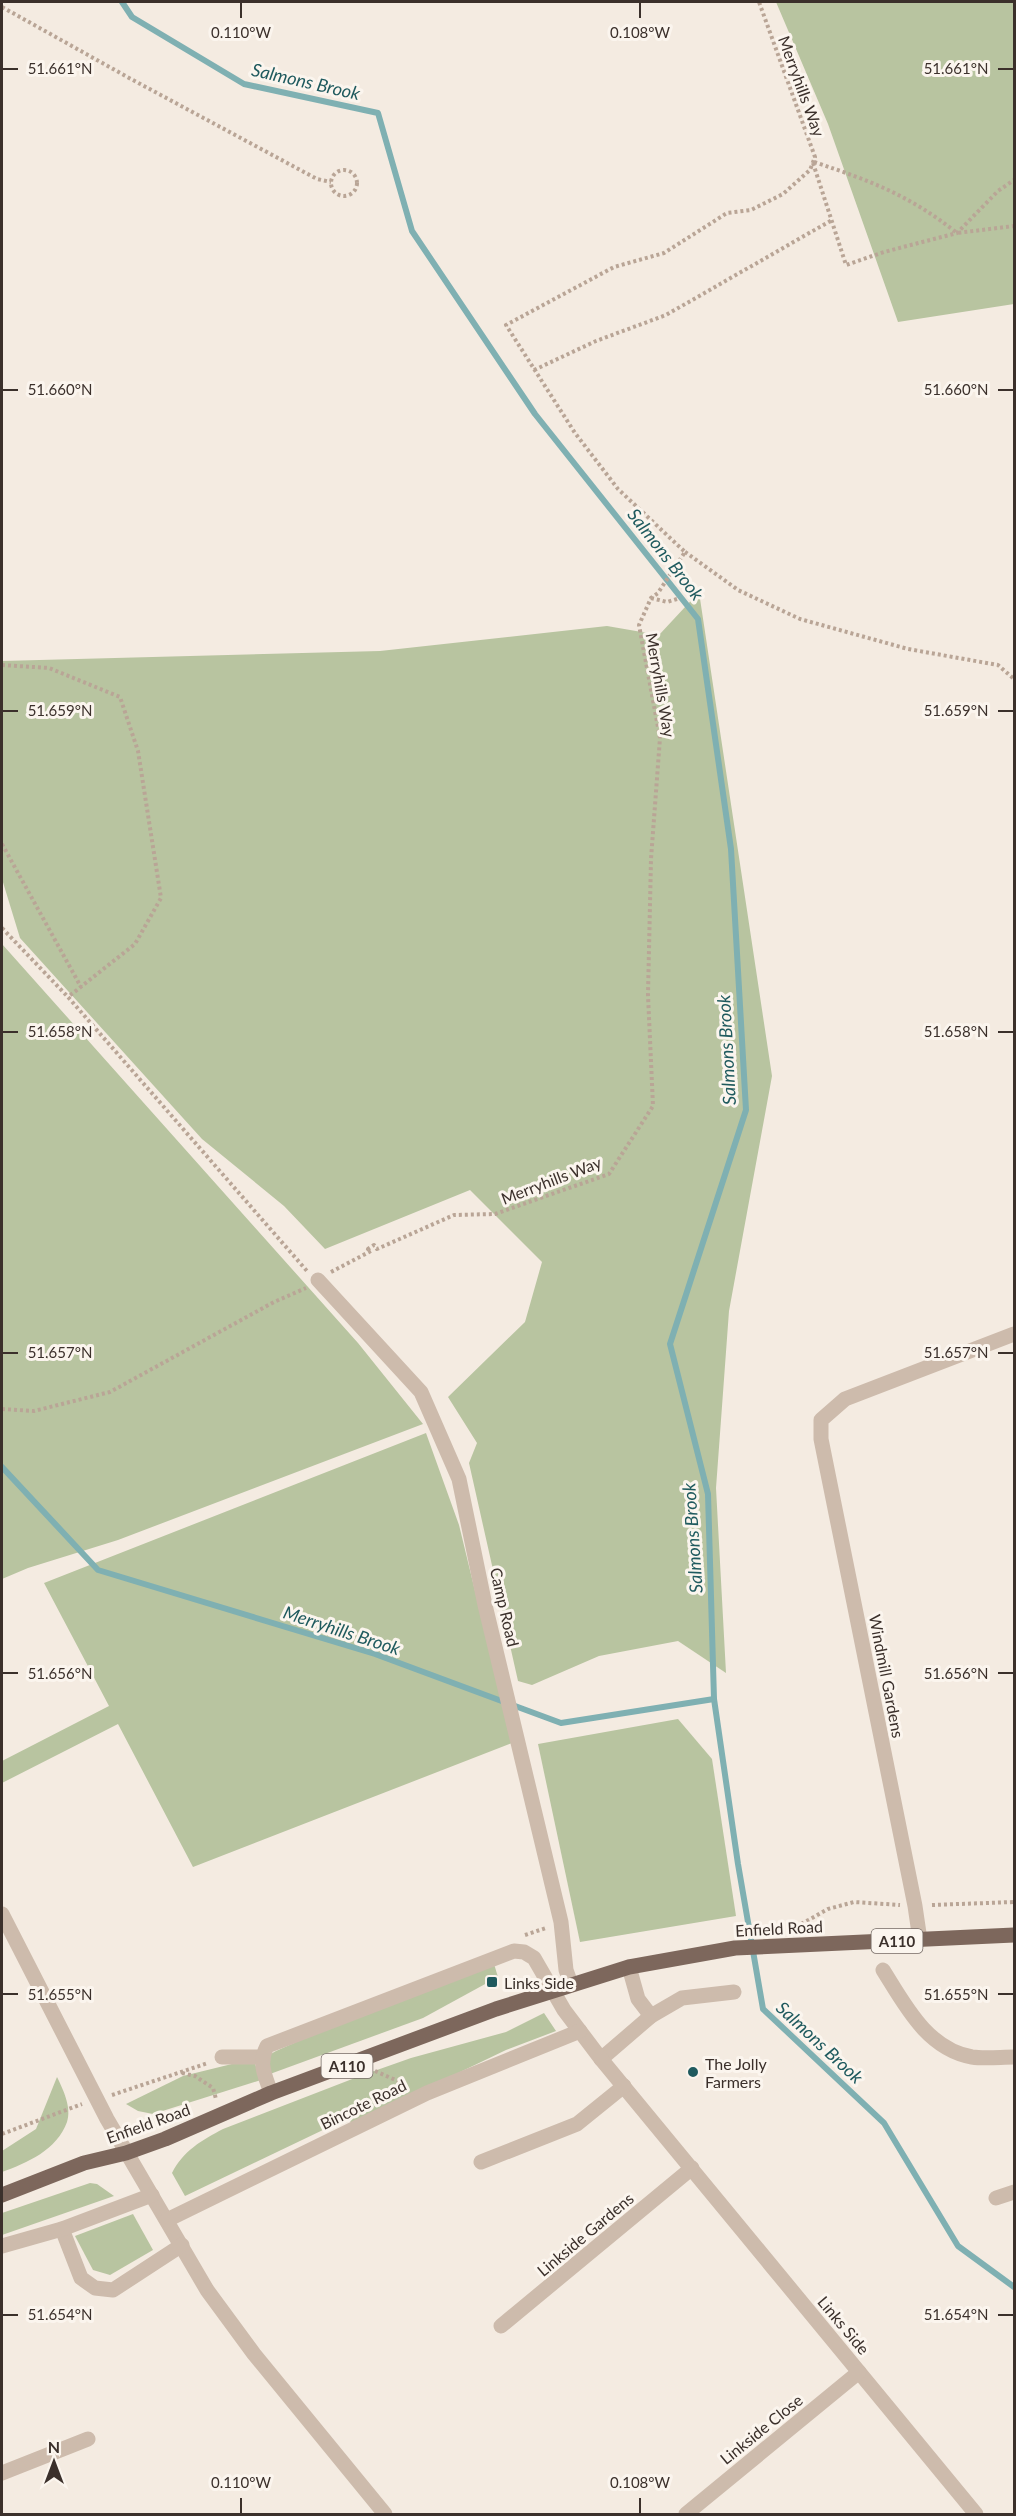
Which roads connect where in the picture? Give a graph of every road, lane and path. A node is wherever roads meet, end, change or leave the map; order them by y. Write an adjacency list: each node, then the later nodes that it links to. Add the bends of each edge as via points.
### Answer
1 (759, 2): 3 (path, Merryhills Way, via 815,157)
2 (2, 7): 5 (path, via 317,179)
3 (813, 162): 6 (path); 8 (path, via 910,199); 9 (path, Merryhills Way, via 810,170 783,194 751,210 727,213 663,253 614,267 506,325)
4 (1014, 180): 8 (path)
5 (331, 182): 5 (path, via 335,193 346,196 356,189 357,183 347,170 336,172)
6 (832, 220): 8 (path, via 846,265); 9 (path, via 666,315)
7 (1014, 226): 8 (path)
8 (957, 233)
9 (534, 370): 10 (path, Merryhills Way, via 618,489)
10 (685, 552): 11 (path); 14 (path, Merryhills Way, via 738,590 800,619 908,649 998,665)
11 (651, 598): 12 (path, via 667,602); 19 (path, Merryhills Way, via 639,625 660,738 651,859 648,995 653,1106 609,1174 495,1214 454,1215 376,1249 374,1245 368,1249 371,1251)
12 (677, 599)
13 (2, 665): 17 (path, via 49,668 120,697 138,751 161,898 135,944)
14 (1014, 679)
15 (2, 844): 17 (path)
16 (2, 928): 18 (path)
17 (81, 987): 18 (path)
18 (68, 997): 19 (path)
19 (318, 1282): 21 (path, Merryhills Way, via 110,1392 34,1411); 23 (street, Camp Road, via 421,1392 459,1479)
20 (1014, 1334): 26 (street, Windmill Gardens, via 845,1399 821,1420 821,1439)
21 (2, 1409)
22 (3, 1922): 43 (street)
23 (561, 1922): 25 (path); 29 (street, Camp Road)
24 (1014, 1935): 26 (main road, Enfield Road / A110)
25 (521, 1936)
26 (920, 1940): 27 (main road, Enfield Road / A110, via 735,1948)
27 (629, 1967): 29 (main road, Enfield Road / A110); 32 (street, via 638,1999)
28 (884, 1970): 36 (street, via 910,2013 948,2049 972,2057)
29 (571, 1984): 30 (main road, Enfield Road / A110)
30 (551, 1990): 33 (street, Links Side); 35 (street, via 534,1958 514,1951 267,2046); 38 (main road, Enfield Road / A110)
31 (734, 1992): 32 (street, via 682,1998)
32 (651, 2016): 37 (street)
33 (580, 2031): 37 (street, Links Side); 42 (street, Bincote Road)
34 (222, 2057): 35 (street); 39 (path)
35 (262, 2057): 41 (street, via 261,2066)
36 (1014, 2057)
37 (602, 2059): 40 (street, Links Side)
38 (354, 2063): 41 (main road, Enfield Road / A110); 42 (path)
39 (181, 2073): 43 (path); 44 (path, via 195,2076 213,2088)
40 (624, 2086): 47 (street, via 577,2124); 48 (street, Links Side)
41 (271, 2093): 44 (main road, Enfield Road / A110)
42 (427, 2093): 53 (street, Bincote Road)
43 (97, 2099): 45 (path); 46 (street)
44 (220, 2114): 46 (main road, Enfield Road / A110)
45 (2, 2134)
46 (126, 2153): 50 (main road, Enfield Road / A110, via 84,2163); 51 (street)
47 (481, 2162)
48 (692, 2169): 57 (street, Linkside Gardens); 58 (street, Links Side)
49 (1014, 2192): 52 (street)
50 (2, 2195)
51 (152, 2195): 53 (street); 54 (street)
52 (996, 2198)
53 (167, 2220): 55 (street)
54 (62, 2229): 55 (street, via 81,2278 95,2288 113,2290); 56 (street)
55 (182, 2245): 61 (street, via 207,2290 254,2354)
56 (2, 2246)
57 (501, 2326)
58 (859, 2372): 62 (street, Linkside Close); 63 (street, Links Side)
59 (88, 2439): 60 (street)
60 (2, 2474)
61 (385, 2514)
62 (686, 2514)
63 (976, 2514)

